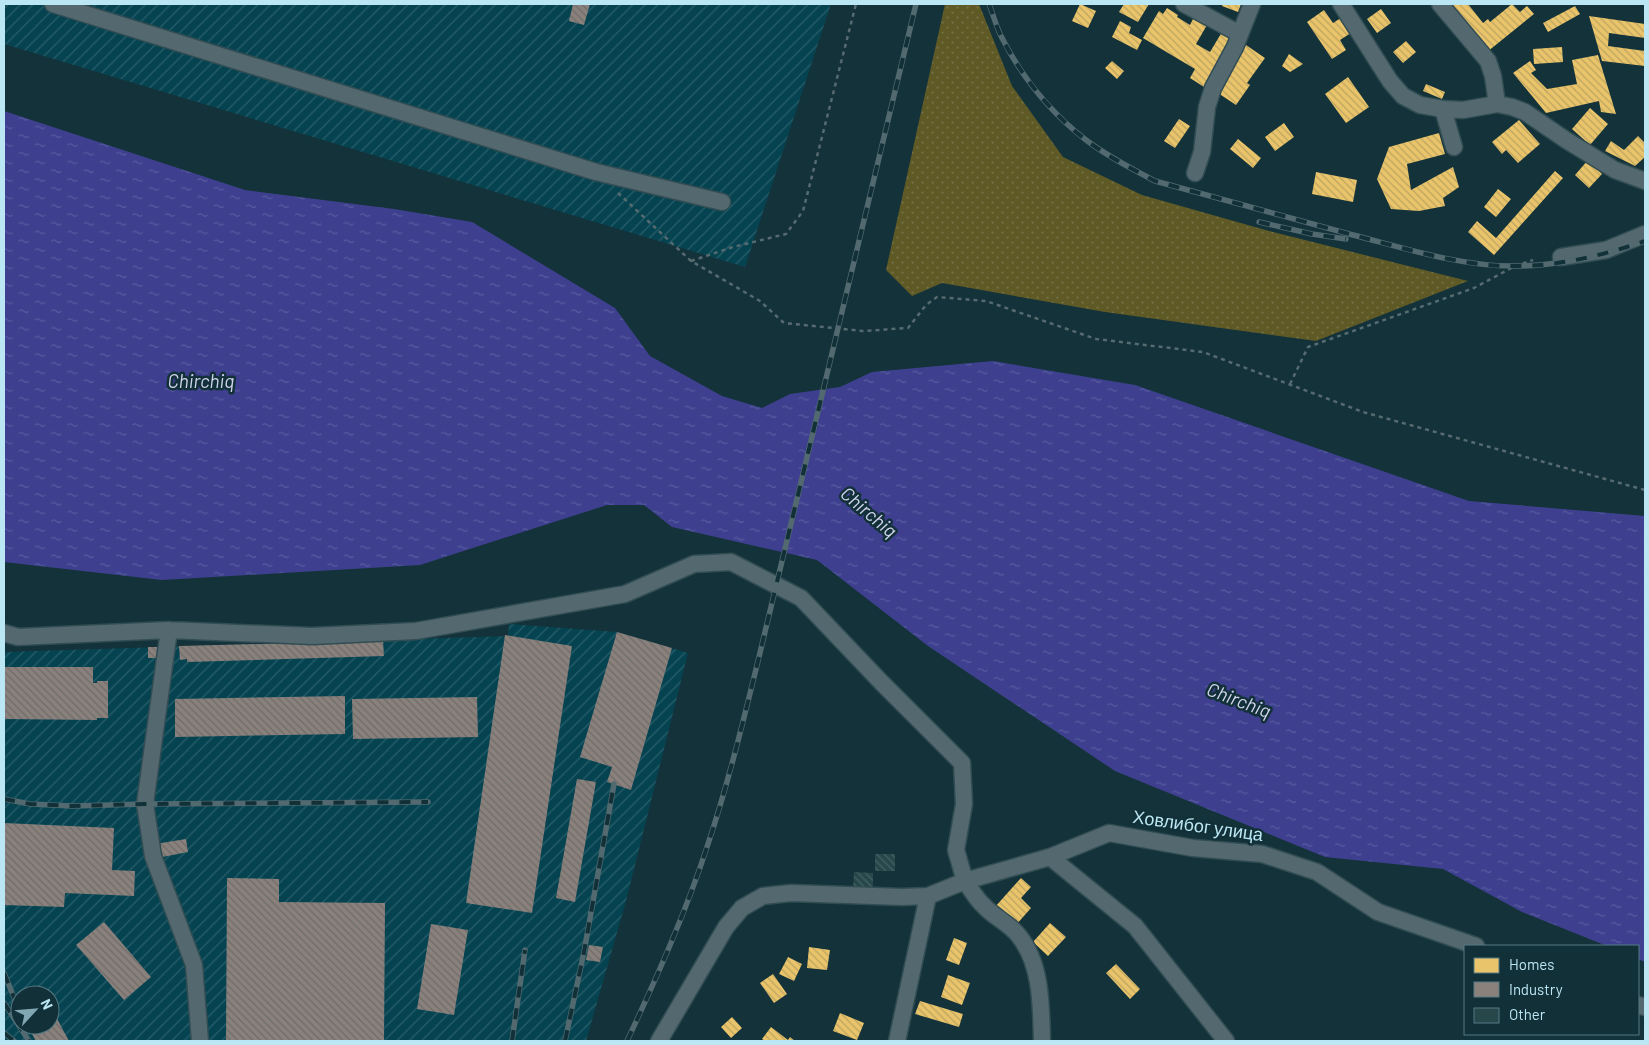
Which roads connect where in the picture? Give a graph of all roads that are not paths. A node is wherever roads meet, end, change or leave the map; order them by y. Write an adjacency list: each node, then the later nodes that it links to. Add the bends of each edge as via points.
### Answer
1 (52, 4): 12 (street, via 596,172)
2 (1184, 4): 6 (street)
3 (1252, 4): 6 (street)
4 (1341, 4): 8 (street, via 1390,81 1404,96 1420,105)
5 (1440, 4): 7 (street, via 1488,61)
6 (1240, 34): 10 (street, via 1213,88)
7 (1497, 104): 8 (street, via 1463,110); 11 (street, via 1525,112 1615,170)
8 (1443, 109): 9 (street)
9 (1454, 147)
10 (1195, 173)
11 (1642, 175)
12 (722, 202)
13 (1645, 234): 14 (street, via 1606,250)
14 (1562, 256)
15 (169, 630): 16 (street, via 18,637); 18 (street, via 312,636 416,631 625,594 694,564 731,562 801,598 962,763 964,804 956,850); 21 (street, via 145,804 153,856 194,965)
16 (4, 633)
17 (1050, 858): 18 (street, Ховлибог улица); 20 (street, Ховлибог улица, via 1109,833 1193,848 1262,854 1316,872 1378,912); 25 (street, via 1135,926)
18 (965, 881): 19 (street, Ховлибог улица); 24 (street, via 983,905 1019,936 1030,956 1038,983)
19 (928, 896): 22 (street, Ховлибог улица, via 791,893 763,896 742,908 726,927); 23 (street)
20 (1473, 945)
21 (200, 1041)
22 (659, 1041)
23 (897, 1041)
24 (1042, 1041)
25 (1226, 1041)

